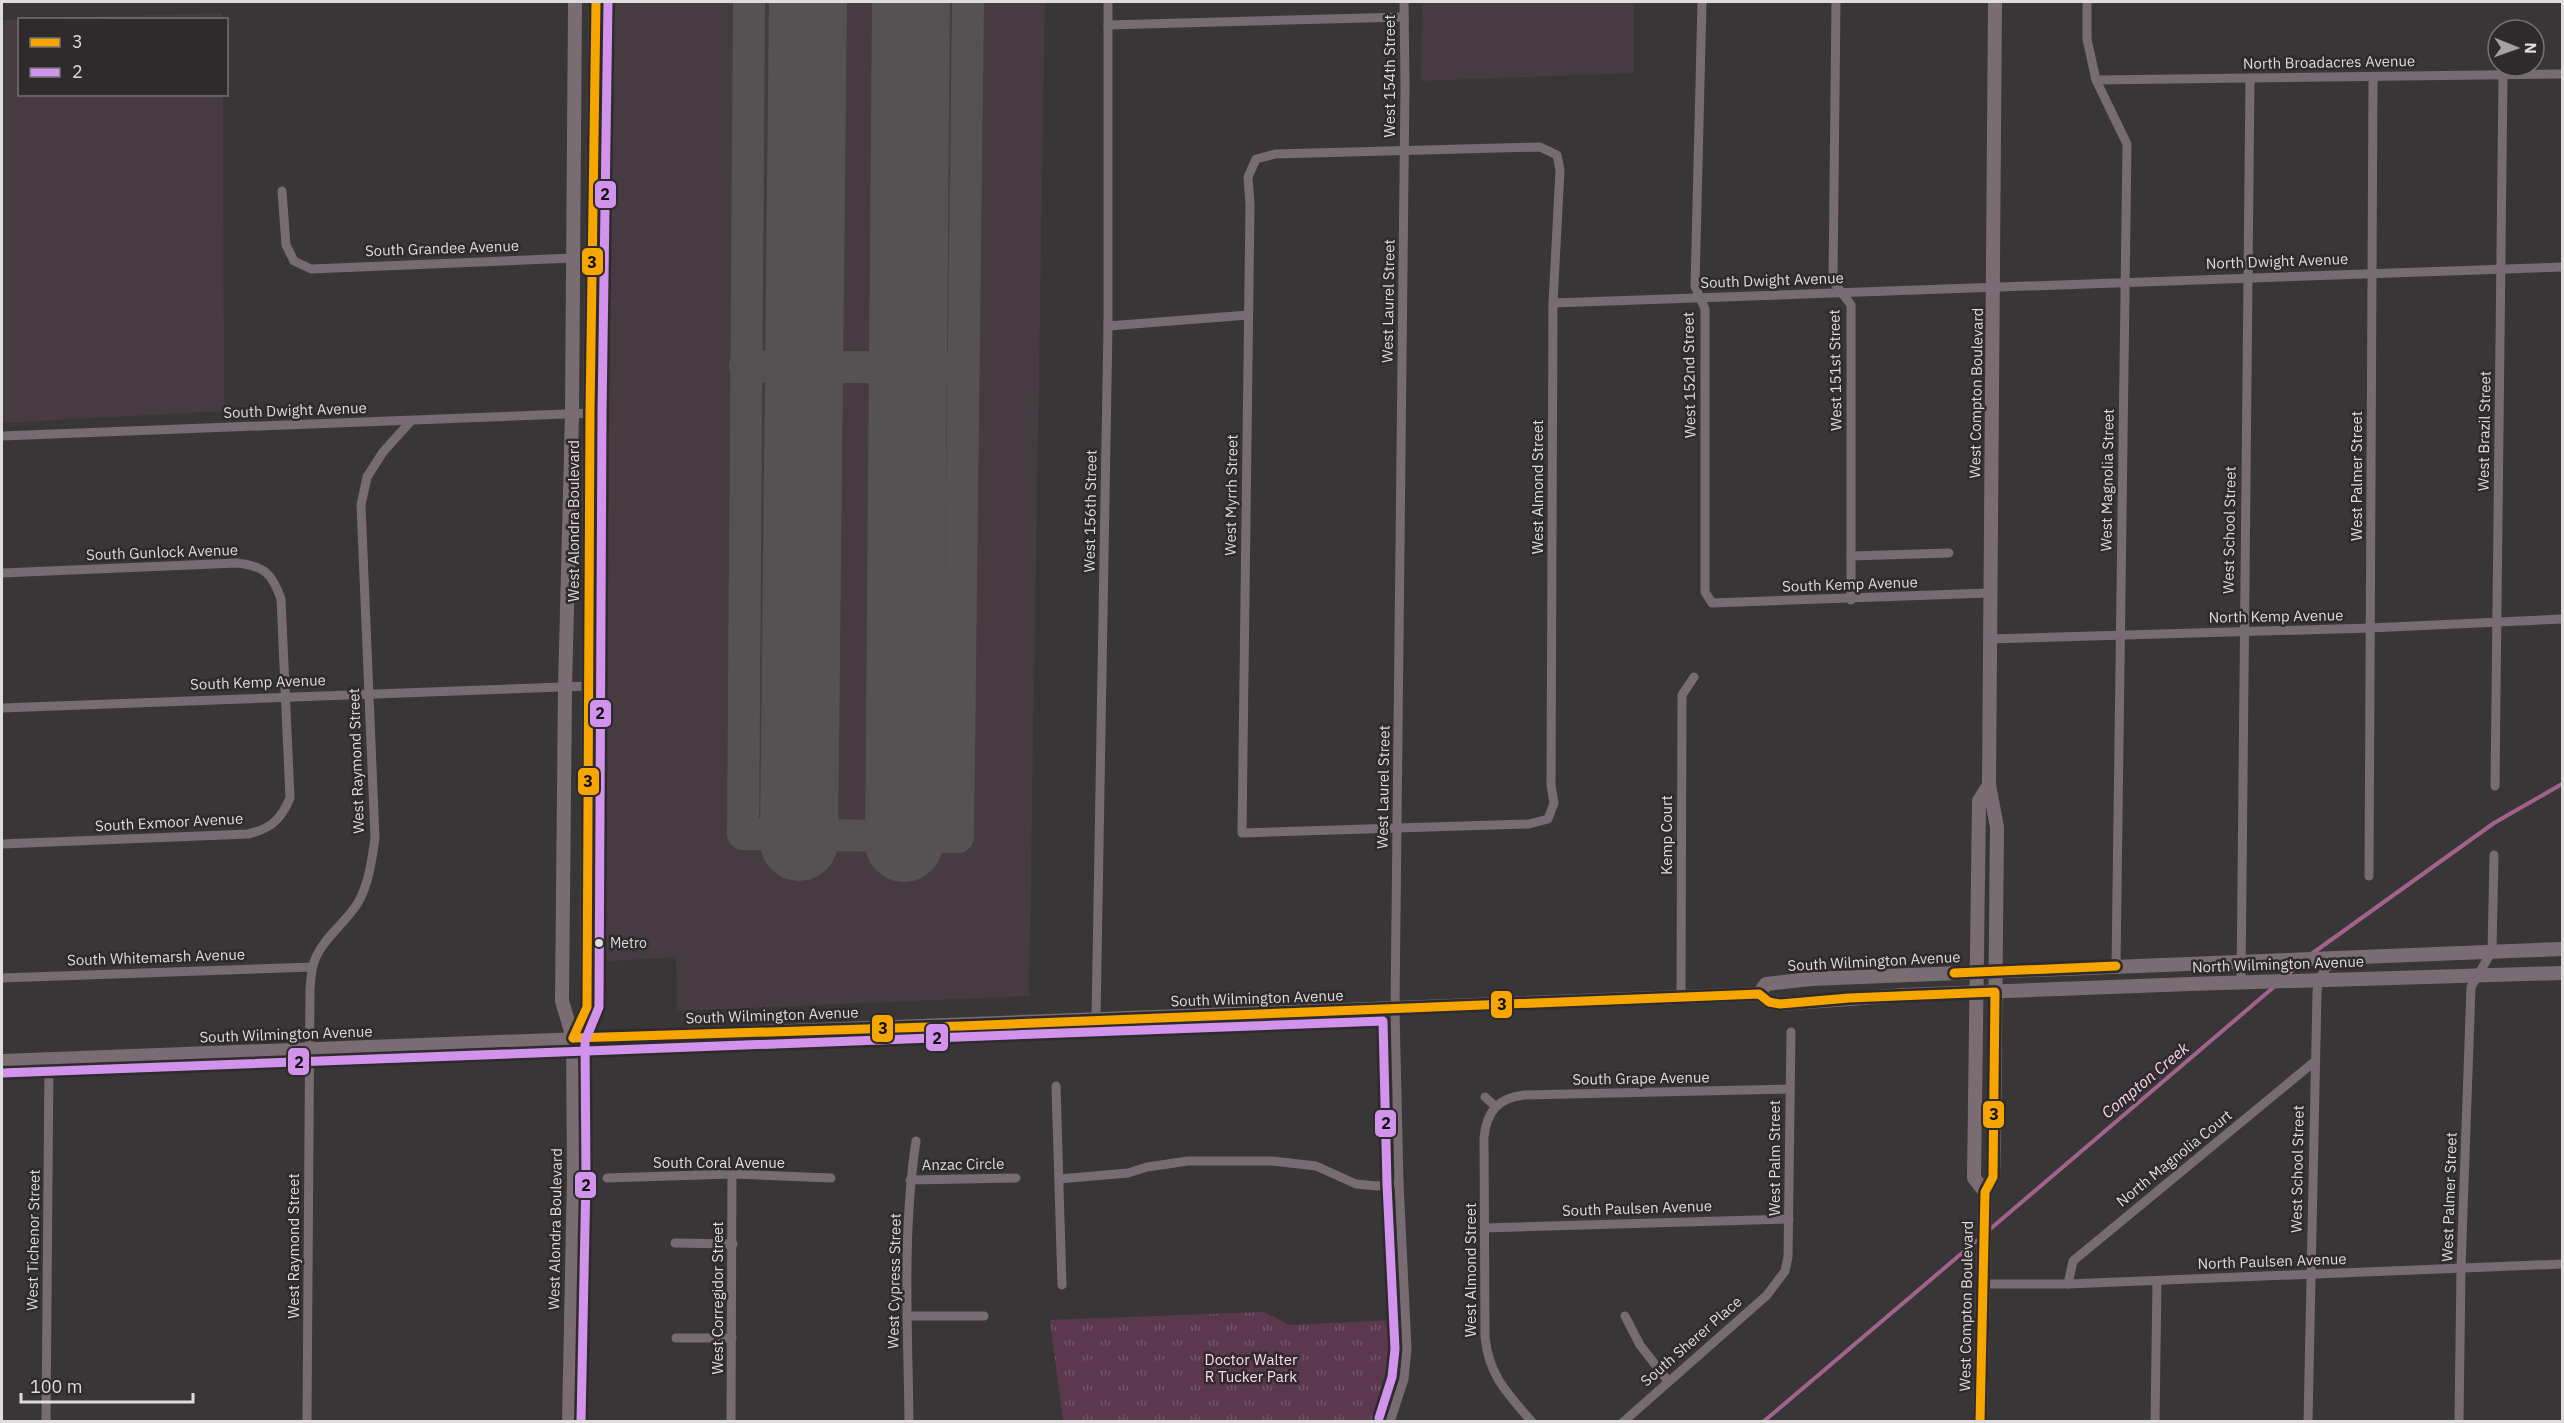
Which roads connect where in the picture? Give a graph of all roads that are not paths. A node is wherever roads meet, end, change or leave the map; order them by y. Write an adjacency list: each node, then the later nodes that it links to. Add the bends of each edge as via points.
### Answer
1 (574, 2): 20 (main road, West Alondra Boulevard)
2 (596, 2): 21 (main road, West Alondra Boulevard)
3 (1108, 2): 10 (street, West 156th Street)
4 (1404, 2): 9 (street, West 154th Street)
5 (1702, 2): 29 (street, West 152nd Street, via 1695,286)
6 (1836, 2): 28 (street, West 151st Street, via 1833,281)
7 (1995, 2): 27 (main road, West Compton Boulevard)
8 (2087, 2): 17 (street, West Magnolia Street, via 2087,39)
9 (1404, 18): 10 (street); 18 (street, West 154th Street)
10 (1108, 25): 32 (street, West 156th Street)
11 (2546, 74): 12 (street, North Broadacres Avenue)
12 (2562, 74)
13 (2486, 75): 14 (street, North Broadacres Avenue)
14 (2373, 77): 15 (street, North Broadacres Avenue); 24 (street, West Palmer Street)
15 (2250, 78): 17 (street, North Broadacres Avenue); 25 (street, West School Street)
16 (2503, 78): 23 (street, West Brazil Street)
17 (2096, 80): 26 (street, West Magnolia Street, via 2127,144)
18 (1404, 151): 30 (street, West Almond Street, via 1540,147 1557,155 1560,170); 31 (street, West Myrrh Street, via 1275,154 1256,159 1248,177); 57 (street, West Laurel Street)
19 (282, 191): 20 (street, South Grandee Avenue, via 286,245 294,261 311,269)
20 (573, 258): 21 (street, South Grandee Avenue); 34 (main road, West Alondra Boulevard)
21 (593, 262): 33 (main road, West Alondra Boulevard)
22 (2562, 267): 23 (street, North Dwight Avenue)
23 (2500, 269): 24 (street, North Dwight Avenue); 44 (street, West Brazil Street)
24 (2373, 272): 25 (street, North Dwight Avenue); 45 (street, West Palmer Street)
25 (2248, 277): 26 (street, North Dwight Avenue); 46 (street, West School Street)
26 (2126, 282): 27 (street, North Dwight Avenue); 47 (street, West Magnolia Street)
27 (1994, 288): 28 (street, South Dwight Avenue); 40 (main road, West Compton Boulevard)
28 (1841, 292): 29 (street, South Dwight Avenue); 38 (street, West 151st Street, via 1851,305)
29 (1700, 297): 30 (street, South Dwight Avenue); 42 (street, West 152nd Street, via 1705,309 1705,592)
30 (1552, 303): 57 (street, West Almond Street, via 1554,803 1548,819 1529,824)
31 (1248, 315): 32 (street); 57 (street, West Myrrh Street, via 1242,834)
32 (1108, 326): 79 (street, West 156th Street)
33 (590, 413): 34 (street, South Dwight Avenue); 50 (main road, West Alondra Boulevard)
34 (572, 414): 35 (street, South Dwight Avenue); 51 (main road, West Alondra Boulevard)
35 (411, 421): 36 (street, South Dwight Avenue); 52 (street, West Raymond Street, via 367,477 362,505)
36 (2, 436)
37 (1949, 553): 38 (street)
38 (1851, 556): 41 (street, West 151st Street)
39 (2, 573): 53 (street, South Gunlock Avenue, via 254,565 268,572 281,599)
40 (1989, 593): 41 (street, South Kemp Avenue); 48 (main road, West Compton Boulevard)
41 (1851, 600): 42 (street, South Kemp Avenue)
42 (1712, 603)
43 (2562, 618): 44 (street, North Kemp Avenue)
44 (2496, 622): 45 (street, North Kemp Avenue); 56 (street, West Brazil Street)
45 (2370, 628): 46 (street, North Kemp Avenue); 60 (street, West Palmer Street)
46 (2243, 632): 47 (street, North Kemp Avenue); 64 (street, West School Street)
47 (2119, 634): 48 (street, North Kemp Avenue); 65 (street, West Magnolia Street)
48 (1989, 639): 55 (main road, West Compton Boulevard)
49 (1694, 677): 77 (street, Kemp Court, via 1682,695)
50 (588, 686): 51 (street, South Kemp Avenue); 81 (main road, West Alondra Boulevard, via 587,1007)
51 (565, 687): 52 (street, South Kemp Avenue); 81 (main road, West Alondra Boulevard, via 562,1001)
52 (369, 693): 53 (street, South Kemp Avenue); 66 (street, West Raymond Street, via 375,838 370,870 359,900 320,949)
53 (286, 695): 54 (street, South Kemp Avenue); 58 (street, South Exmoor Avenue, via 290,798 276,822 263,830 248,834)
54 (2, 708)
55 (1989, 785): 67 (main road, West Compton Boulevard, via 1997,827); 68 (main road, West Compton Boulevard, via 1979,801)
56 (2495, 786)
57 (1397, 830): 78 (street, West Laurel Street)
58 (2, 844)
59 (2494, 855): 62 (street)
60 (2369, 876)
61 (2562, 949): 62 (main road, North Wilmington Avenue)
62 (2492, 951): 63 (main road, North Wilmington Avenue); 70 (street)
63 (2333, 959): 64 (main road, North Wilmington Avenue); 72 (street)
64 (2241, 961): 65 (main road, North Wilmington Avenue); 73 (street, West School Street)
65 (2116, 966): 67 (main road, North Wilmington Avenue)
66 (312, 967): 71 (street, South Whitemarsh Avenue); 82 (street, West Raymond Street)
67 (1995, 971): 68 (main road, South Wilmington Avenue); 74 (main road, West Compton Boulevard)
68 (1975, 973): 75 (main road, South Wilmington Avenue, via 1811,979 1766,984); 76 (main road, West Compton Boulevard)
69 (2562, 973): 70 (main road, North Wilmington Avenue)
70 (2477, 975): 72 (main road, North Wilmington Avenue); 104 (street, West Palmer Street, via 2471,987)
71 (2, 978)
72 (2318, 980): 73 (main road, North Wilmington Avenue); 85 (street, West School Street)
73 (2245, 982): 74 (main road, North Wilmington Avenue)
74 (1995, 992): 76 (main road, South Wilmington Avenue); 98 (main road, West Compton Boulevard, via 1993,1177)
75 (1759, 994): 76 (main road, South Wilmington Avenue, via 1780,1004); 77 (main road, South Wilmington Avenue)
76 (1976, 994): 98 (main road, West Compton Boulevard, via 1974,1178)
77 (1681, 997): 78 (main road, South Wilmington Avenue)
78 (1395, 1009): 79 (main road, South Wilmington Avenue); 97 (street, West Laurel Street)
79 (1096, 1020): 81 (main road, South Wilmington Avenue)
80 (1791, 1032): 87 (street, West Palm Street)
81 (573, 1038): 82 (main road, South Wilmington Avenue); 119 (main road, West Alondra Boulevard)
82 (310, 1050): 83 (main road, South Wilmington Avenue); 118 (street, West Raymond Street)
83 (49, 1059): 84 (main road, South Wilmington Avenue); 117 (street, West Tichenor Street)
84 (2, 1061)
85 (2314, 1062): 105 (street, West School Street); 109 (street, North Magnolia Court, via 2073,1261)
86 (1056, 1086): 95 (street)
87 (1790, 1089): 89 (street, South Grape Avenue, via 1524,1095); 99 (street, West Palm Street)
88 (1485, 1097): 89 (street)
89 (1495, 1106): 100 (street, West Almond Street, via 1485,1123)
90 (916, 1141): 96 (street, West Cypress Street)
91 (732, 1174): 92 (street, South Coral Avenue); 93 (street, South Coral Avenue); 102 (street, West Corregidor Street)
92 (607, 1178)
93 (831, 1178)
94 (1016, 1178): 96 (street, Anzac Circle)
95 (1059, 1179): 97 (street, via 1128,1173 1188,1161 1275,1161 1316,1166 1356,1184); 110 (street)
96 (910, 1180): 111 (street, West Cypress Street)
97 (1399, 1184): 122 (street, West Laurel Street, via 1407,1349 1404,1379)
98 (1985, 1192): 108 (main road, West Compton Boulevard)
99 (1789, 1219): 100 (street, South Paulsen Avenue); 107 (street, West Palm Street, via 1788,1257)
100 (1485, 1227): 123 (street, West Almond Street, via 1487,1356 1501,1386)
101 (675, 1243): 102 (street)
102 (733, 1244): 115 (street, West Corregidor Street)
103 (2562, 1264): 104 (street, North Paulsen Avenue)
104 (2461, 1268): 105 (street, North Paulsen Avenue); 128 (street, West Palmer Street)
105 (2311, 1274): 106 (street, North Paulsen Avenue); 127 (street, West School Street)
106 (2157, 1281): 109 (street, North Paulsen Avenue); 126 (street)
107 (1778, 1283): 116 (street, South Sherer Place)
108 (1983, 1284): 109 (street, North Paulsen Avenue); 125 (main road, West Compton Boulevard)
109 (2068, 1284)
110 (1062, 1285)
111 (907, 1316): 112 (street); 121 (street, West Cypress Street)
112 (984, 1316)
113 (1625, 1316): 116 (street, via 1640,1345)
114 (676, 1338): 115 (street)
115 (732, 1338): 120 (street, West Corregidor Street)
116 (1668, 1381): 124 (street, South Sherer Place)
117 (46, 1422)
118 (307, 1422)
119 (569, 1422)
120 (731, 1422)
121 (909, 1422)
122 (1390, 1422)
123 (1532, 1422)
124 (1623, 1422)
125 (1980, 1422)
126 (2155, 1422)
127 (2308, 1422)
128 (2459, 1422)

